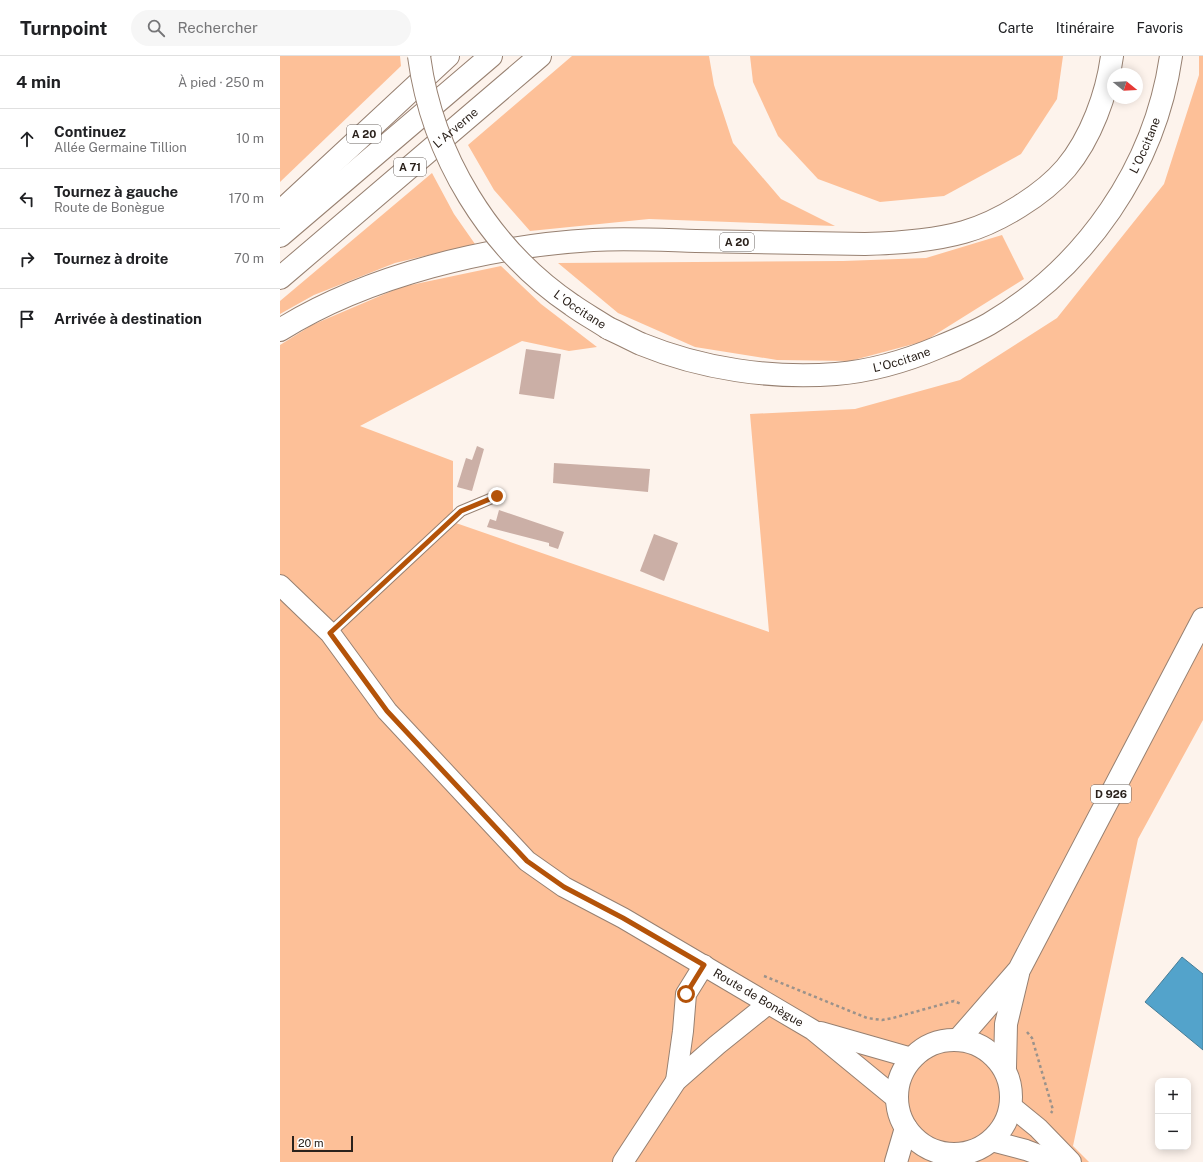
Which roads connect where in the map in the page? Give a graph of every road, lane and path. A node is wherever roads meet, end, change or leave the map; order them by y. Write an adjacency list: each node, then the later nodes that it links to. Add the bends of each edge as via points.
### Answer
1 (419, 56): 6 (main road, L'Occitane, bridge, via 422,80 446,155 486,223 512,254 542,282 571,305 608,328 641,344 717,367 757,373 798,375 837,374 878,368 916,357 988,324 1054,276 1107,217 1128,183 1146,148 1159,110)
2 (448, 56): 7 (main road, A 20)
3 (491, 56): 8 (main road, A 71)
4 (540, 56): 9 (main road, L'Arverne / A 71)
5 (1112, 56): 10 (main road, A 20, via 1106,90 1090,130 1066,168 1051,183 1008,214 965,231 936,238 893,243 594,240 494,252 452,261 358,292)
6 (1171, 56)
7 (280, 212)
8 (280, 236)
9 (280, 278)
10 (280, 330)
11 (497, 496): 14 (lane, via 461,511)
12 (280, 585): 14 (street, Route de Bonègue)
13 (1203, 619): 16 (main road, D 926)
14 (330, 633): 15 (street, Route de Bonègue, via 387,711 527,861 564,887)
15 (704, 965): 18 (street, Route de Bonègue); 25 (street, via 686,994)
16 (1019, 970): 22 (main road, D 926); 24 (main road, D 926, via 1006,1024)
17 (758, 974): 19 (path, via 866,1018 882,1020 954,1001)
18 (768, 1004): 21 (street, Route de Bonègue); 25 (street)
19 (962, 1004)
20 (1022, 1027): 28 (path, via 1032,1038 1053,1110)
21 (813, 1030): 23 (street); 26 (street)
22 (958, 1040): 23 (main road, via 928,1046); 24 (main road, via 979,1046 994,1054)
23 (912, 1058): 26 (main road, via 900,1077)
24 (1005, 1067): 27 (main road)
25 (676, 1081): 32 (street)
26 (897, 1099): 29 (main road, via 899,1113)
27 (1011, 1106): 30 (main road, via 1004,1125); 35 (street, via 1038,1128)
28 (1050, 1114)
29 (906, 1128): 31 (main road, via 925,1147); 33 (main road)
30 (992, 1141): 31 (main road, via 971,1152); 34 (street)
31 (941, 1158)
32 (623, 1162)
33 (896, 1162)
34 (1058, 1162)
35 (1071, 1162)

